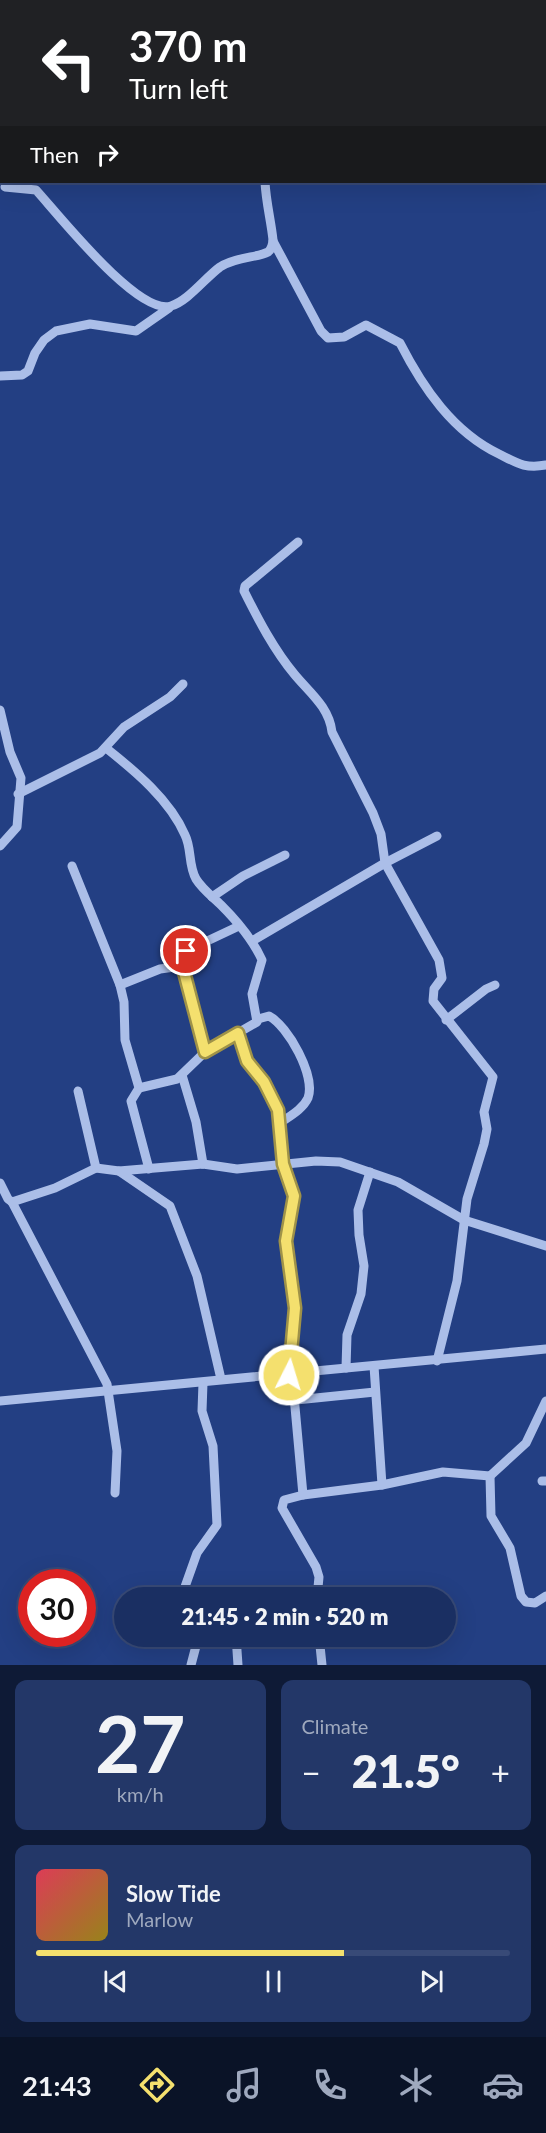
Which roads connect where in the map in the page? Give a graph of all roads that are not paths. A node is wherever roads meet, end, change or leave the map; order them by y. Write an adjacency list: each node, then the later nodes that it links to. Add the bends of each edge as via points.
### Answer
1 (265, 183): 3 (street)
2 (5, 187): 4 (street, via 36,190 89,252 121,282 155,306)
3 (273, 241): 4 (street, via 268,252 225,264); 6 (street, via 328,338 344,337 366,325 394,339 422,383 470,439 518,465)
4 (171, 306): 5 (street, via 136,331 90,324 56,331 44,340 28,371)
5 (0, 376)
6 (546, 465)
7 (298, 542): 15 (street, via 245,586 244,591 294,674 330,720 332,732 373,813)
8 (183, 684): 10 (street, via 124,727)
9 (0, 710): 11 (street, via 10,753 21,778)
10 (106, 748): 11 (street); 17 (street, via 150,787 182,828 191,867)
11 (18, 794): 13 (street, via 17,827)
12 (437, 836): 15 (street)
13 (0, 846)
14 (285, 855): 17 (street)
15 (385, 863): 19 (street); 24 (street, via 439,960 442,978 432,995)
16 (72, 866): 21 (street)
17 (212, 897): 18 (street)
18 (239, 926): 19 (street); 20 (street, via 186,951)
19 (252, 941): 23 (street, via 262,960 252,994)
20 (180, 965): 21 (street); 26 (street)
21 (120, 985): 28 (street, via 125,1040)
22 (495, 985): 24 (street)
23 (258, 1019): 25 (street); 30 (street, via 275,1019 299,1053 309,1086 304,1104)
24 (446, 1020): 39 (street, via 493,1077 484,1112 484,1144)
25 (238, 1033): 26 (street); 30 (street, via 247,1061 264,1082 278,1110)
26 (205, 1052): 27 (street)
27 (182, 1075): 28 (street, via 170,1083); 31 (street)
28 (139, 1088): 34 (street, via 131,1101)
29 (78, 1091): 33 (street)
30 (280, 1123): 32 (street)
31 (203, 1164): 32 (street, via 237,1169); 34 (street)
32 (283, 1164): 36 (street, via 340,1162); 45 (street, via 295,1202 286,1241 295,1308)
33 (96, 1168): 35 (street); 38 (street, via 55,1188)
34 (148, 1169): 35 (street)
35 (119, 1171): 46 (street, via 170,1206 197,1276)
36 (370, 1172): 39 (street, via 398,1182); 44 (street, via 358,1210 364,1266 362,1294 347,1335)
37 (0, 1183): 38 (street)
38 (12, 1202): 48 (street, via 107,1384)
39 (464, 1220): 40 (street); 42 (street, via 457,1281)
40 (546, 1245)
41 (546, 1349): 42 (street)
42 (436, 1361): 43 (street)
43 (375, 1366): 44 (street); 49 (street)
44 (346, 1368): 45 (street)
45 (291, 1374): 46 (street); 50 (street)
46 (220, 1379): 47 (street)
47 (203, 1383): 48 (street); 57 (street, via 202,1411 213,1446 217,1525 197,1553)
48 (106, 1391): 51 (street); 55 (street, via 117,1450)
49 (375, 1392): 50 (street); 54 (street)
50 (296, 1400): 56 (street)
51 (0, 1401)
52 (546, 1401): 53 (street, via 525,1443)
53 (490, 1476): 54 (street, via 442,1472); 59 (street, via 491,1516 510,1548 521,1596 532,1604)
54 (382, 1485): 56 (street)
55 (115, 1493)
56 (303, 1495): 58 (street, via 287,1498 282,1508 316,1567)
57 (185, 1587)
58 (318, 1587)
59 (546, 1596)
60 (196, 1647): 63 (street)
61 (237, 1647): 64 (street)
62 (320, 1647): 65 (street)
63 (190, 1665)
64 (238, 1665)
65 (322, 1665)

